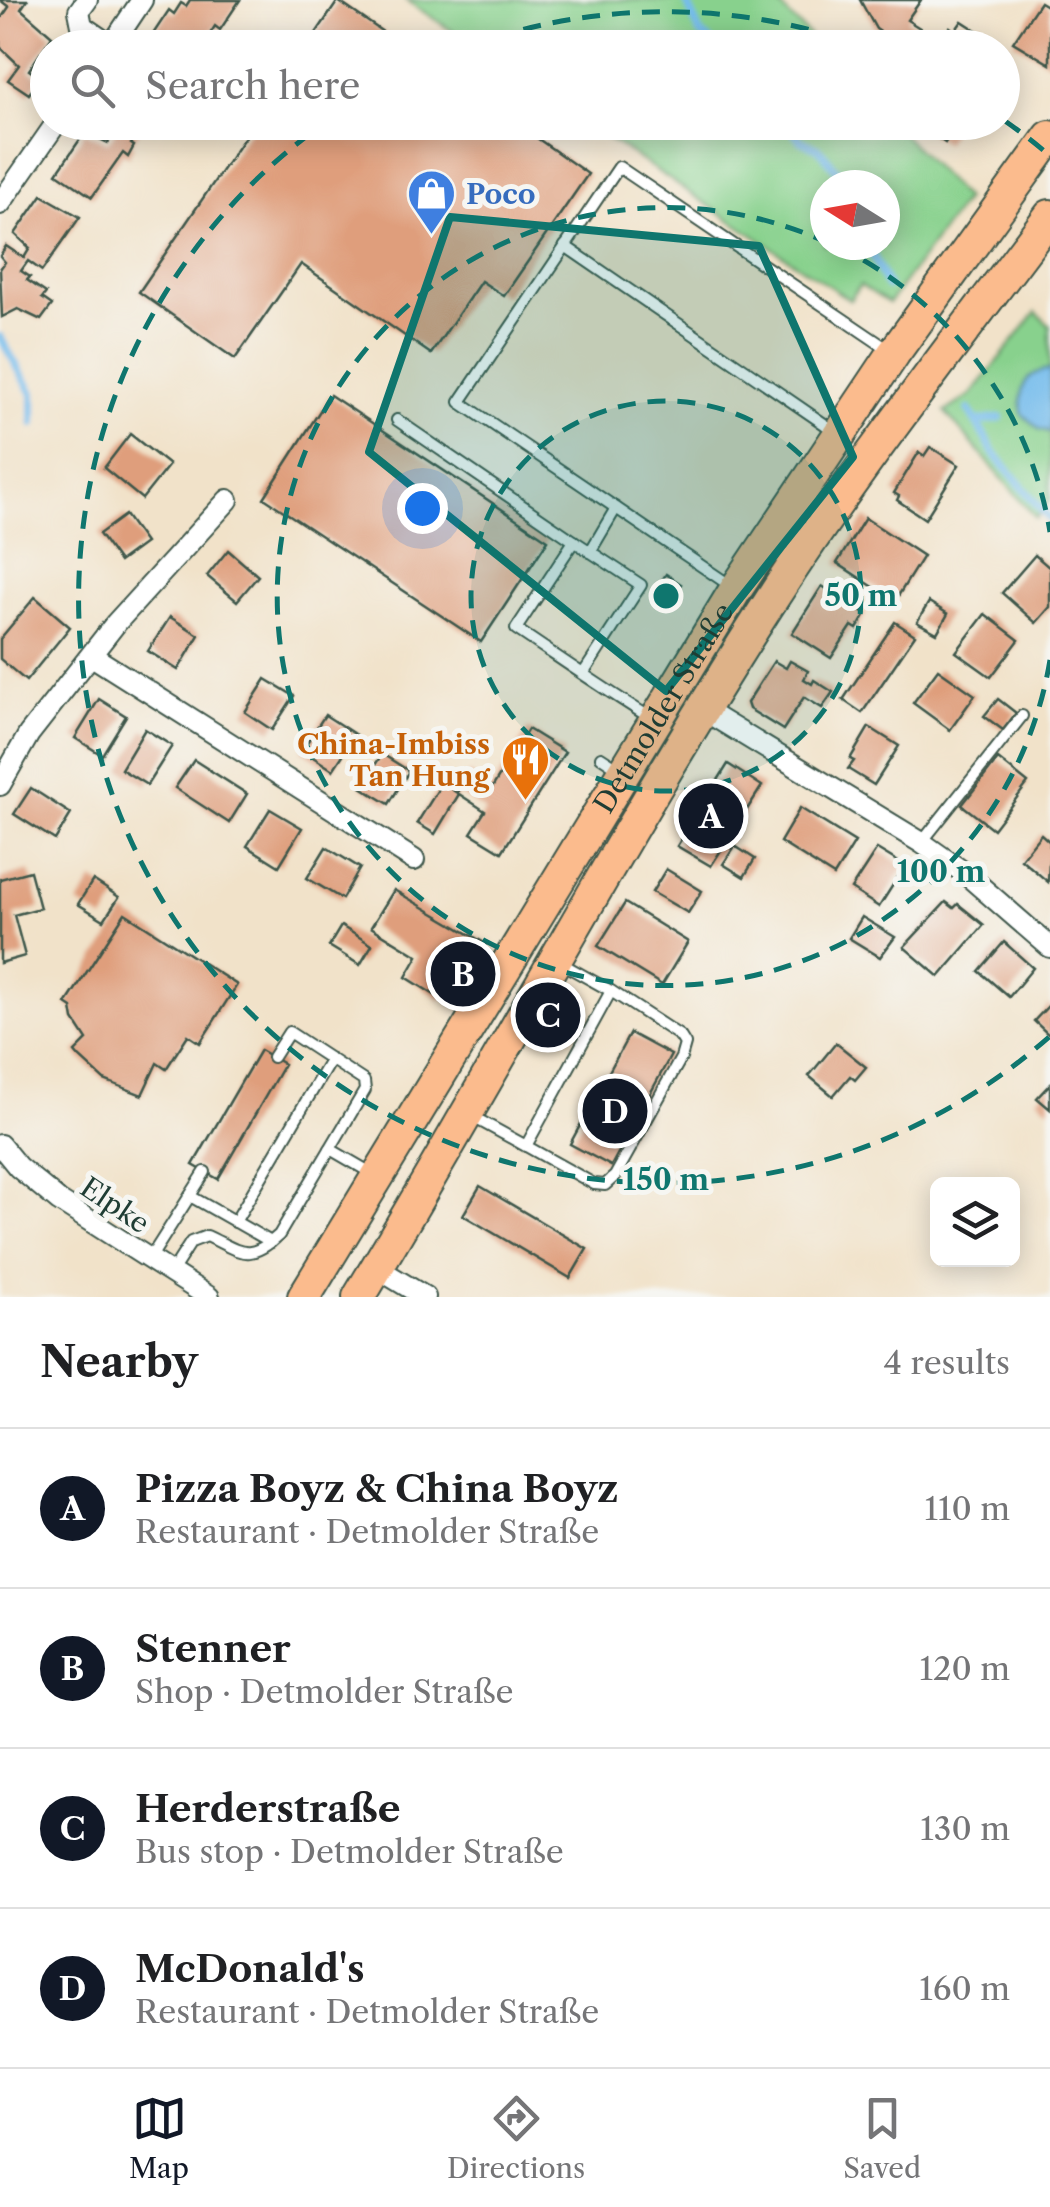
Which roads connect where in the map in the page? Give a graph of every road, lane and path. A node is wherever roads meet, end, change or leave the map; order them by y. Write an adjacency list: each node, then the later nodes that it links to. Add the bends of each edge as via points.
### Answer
1 (87, 0): 3 (street, via 79,10)
2 (143, 0): 4 (street)
3 (88, 30)
4 (123, 30)
5 (1050, 137): 10 (main road, Detmolder Straße)
6 (44, 140): 7 (street)
7 (0, 204)
8 (1050, 216): 20 (main road, Detmolder Straße, via 832,510)
9 (565, 246): 10 (lane, via 618,167); 12 (lane); 14 (lane, via 460,402)
10 (894, 353): 12 (main road, Detmolder Straße)
11 (398, 420): 15 (lane)
12 (839, 434): 17 (main road, Detmolder Straße)
13 (228, 500): 18 (street)
14 (616, 508): 16 (lane); 17 (lane)
15 (574, 541): 16 (lane); 19 (lane, via 516,630)
16 (590, 552): 19 (lane, via 641,586)
17 (736, 589): 22 (main road, Detmolder Straße)
18 (92, 656): 23 (street, via 30,734); 25 (street)
19 (582, 674): 22 (lane)
20 (702, 710): 24 (street); 27 (main road, Detmolder Straße)
21 (1022, 716): 24 (lane)
22 (654, 720): 35 (main road, Detmolder Straße, via 612,764)
23 (0, 785)
24 (922, 843): 26 (street)
25 (414, 860)
26 (1050, 948)
27 (555, 960): 28 (lane); 31 (main road, Detmolder Straße)
28 (611, 992): 33 (lane); 33 (lane, via 680,1036 681,1058 605,1184)
29 (274, 1057): 30 (lane, via 288,1032)
30 (330, 1058): 34 (lane, via 364,1081 366,1090); 38 (lane)
31 (468, 1114): 33 (lane); 42 (main road, Detmolder Straße)
32 (0, 1145): 41 (street, Elpke, via 42,1188)
33 (526, 1146)
34 (330, 1148): 35 (lane); 39 (lane)
35 (364, 1169): 40 (main road, Detmolder Straße)
36 (205, 1172): 37 (lane)
37 (190, 1196): 38 (lane); 41 (lane)
38 (235, 1222): 39 (lane)
39 (270, 1242): 43 (lane, via 246,1254 206,1236 191,1242)
40 (336, 1244): 42 (main road); 45 (main road, Detmolder Straße)
41 (148, 1260): 43 (street, Elpke)
42 (377, 1268): 46 (main road, Detmolder Straße); 47 (street)
43 (170, 1274): 44 (street, Elpke)
44 (209, 1297)
45 (304, 1297)
46 (360, 1297)
47 (425, 1297)

